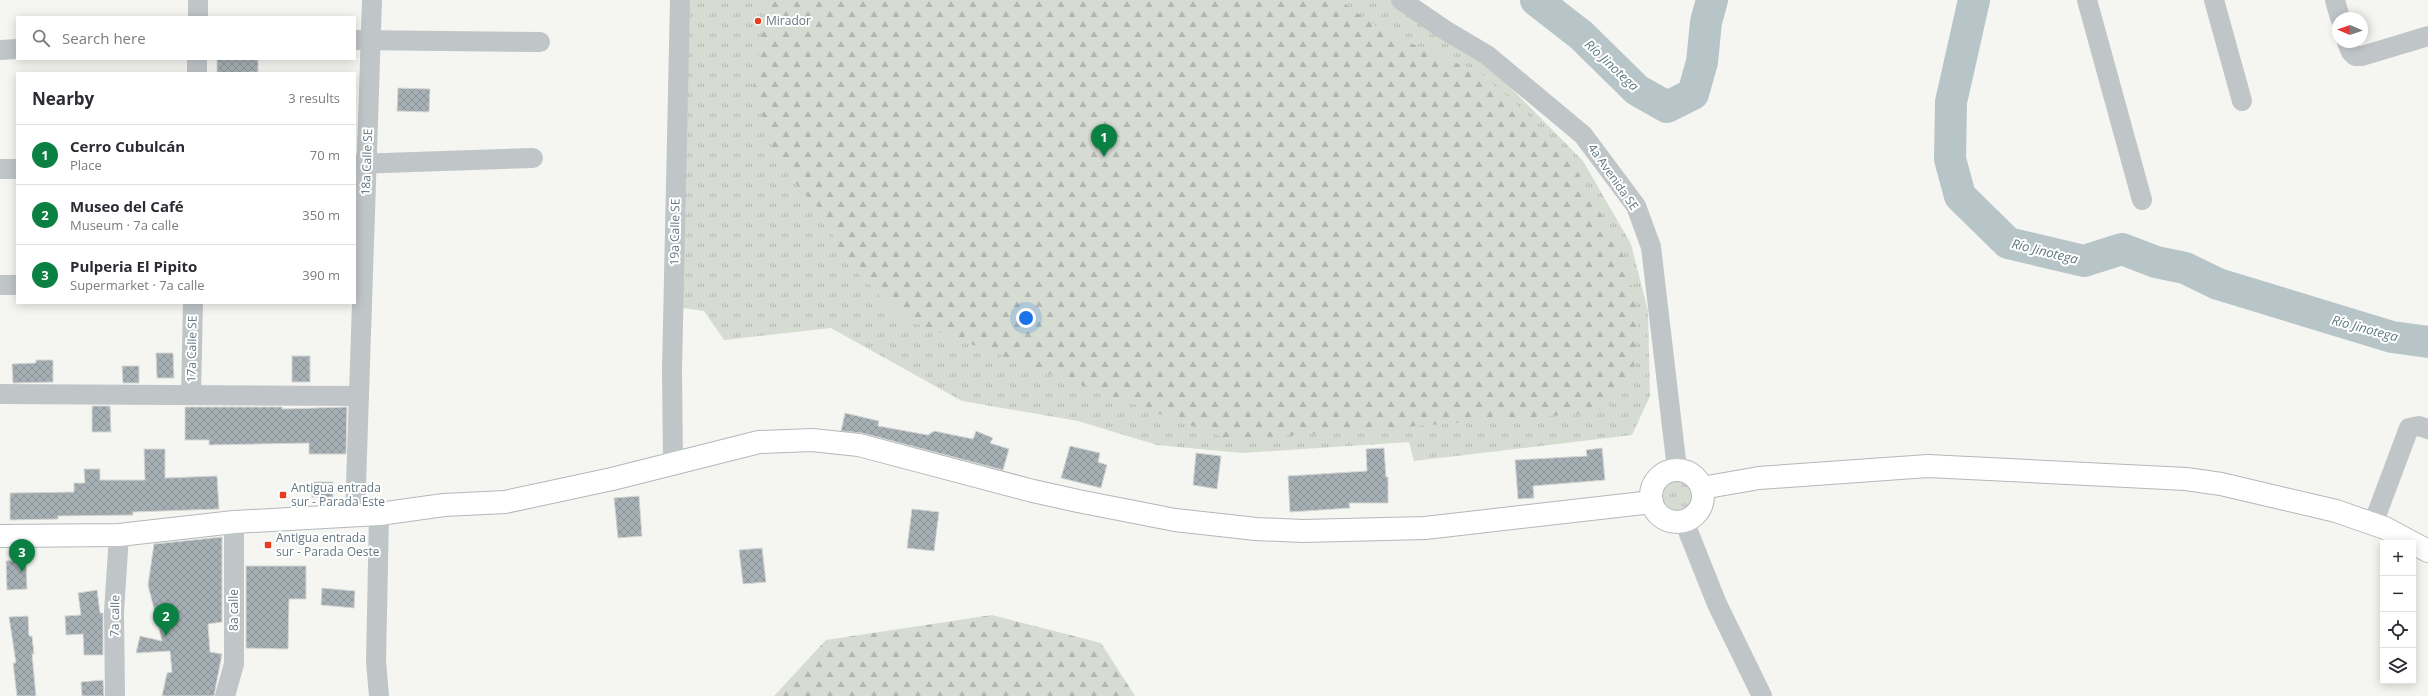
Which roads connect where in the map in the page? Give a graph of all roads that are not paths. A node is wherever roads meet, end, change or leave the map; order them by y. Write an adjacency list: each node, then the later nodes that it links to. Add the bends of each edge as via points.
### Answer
1 (198, 0): 9 (street)
2 (372, 0): 11 (street, 18a Calle SE)
3 (680, 0): 32 (street, 19a Calle SE, via 672,370)
4 (1401, 0): 33 (street, 4a Avenida SE, via 1487,55 1583,135 1636,206 1651,247)
5 (2087, 0): 23 (street)
6 (2214, 0): 18 (street)
7 (2334, 0): 8 (street)
8 (2338, 12)
9 (198, 16)
10 (2428, 36): 13 (street, via 2362,56 2355,56)
11 (363, 39): 12 (street); 20 (street, 18a Calle SE)
12 (540, 42)
13 (2350, 48)
14 (16, 49): 15 (street)
15 (0, 50)
16 (197, 60): 17 (street)
17 (197, 72)
18 (2242, 101)
19 (533, 158): 20 (street)
20 (361, 164): 24 (street, 18a Calle SE)
21 (0, 169): 22 (street)
22 (16, 169)
23 (2142, 200)
24 (359, 281): 30 (street, 18a Calle SE)
25 (0, 285): 26 (street)
26 (16, 285)
27 (193, 304): 29 (street, 17a Calle SE)
28 (0, 394): 29 (street)
29 (191, 394): 30 (street)
30 (359, 396): 37 (street, 18a Calle SE)
31 (2428, 429): 40 (street, via 2418,426 2409,428)
32 (673, 463): 35 (main road, via 759,442 812,440 859,445 1078,501 1175,520 1296,531 1425,528); 36 (main road, via 558,492 505,502 444,505)
33 (1677, 469): 34 (main road, via 1693,475); 35 (main road, via 1662,474 1657,479 1653,486)
34 (1702, 488): 38 (main road, via 1704,495 1700,509); 40 (main road, via 1759,478 1928,466 2186,479 2221,484 2321,508)
35 (1652, 502): 38 (main road, via 1655,510 1664,518 1676,522)
36 (379, 514): 37 (main road); 46 (street, via 376,662)
37 (355, 515): 39 (main road)
38 (1684, 521): 47 (street, via 1717,604)
39 (234, 522): 41 (main road); 45 (street, 8a calle, via 234,664)
40 (2373, 524): 43 (main road, via 2386,528)
41 (119, 535): 42 (main road); 44 (street, 7a calle, via 114,612)
42 (0, 536)
43 (2428, 551)
44 (115, 696)
45 (225, 696)
46 (379, 696)
47 (1762, 696)

